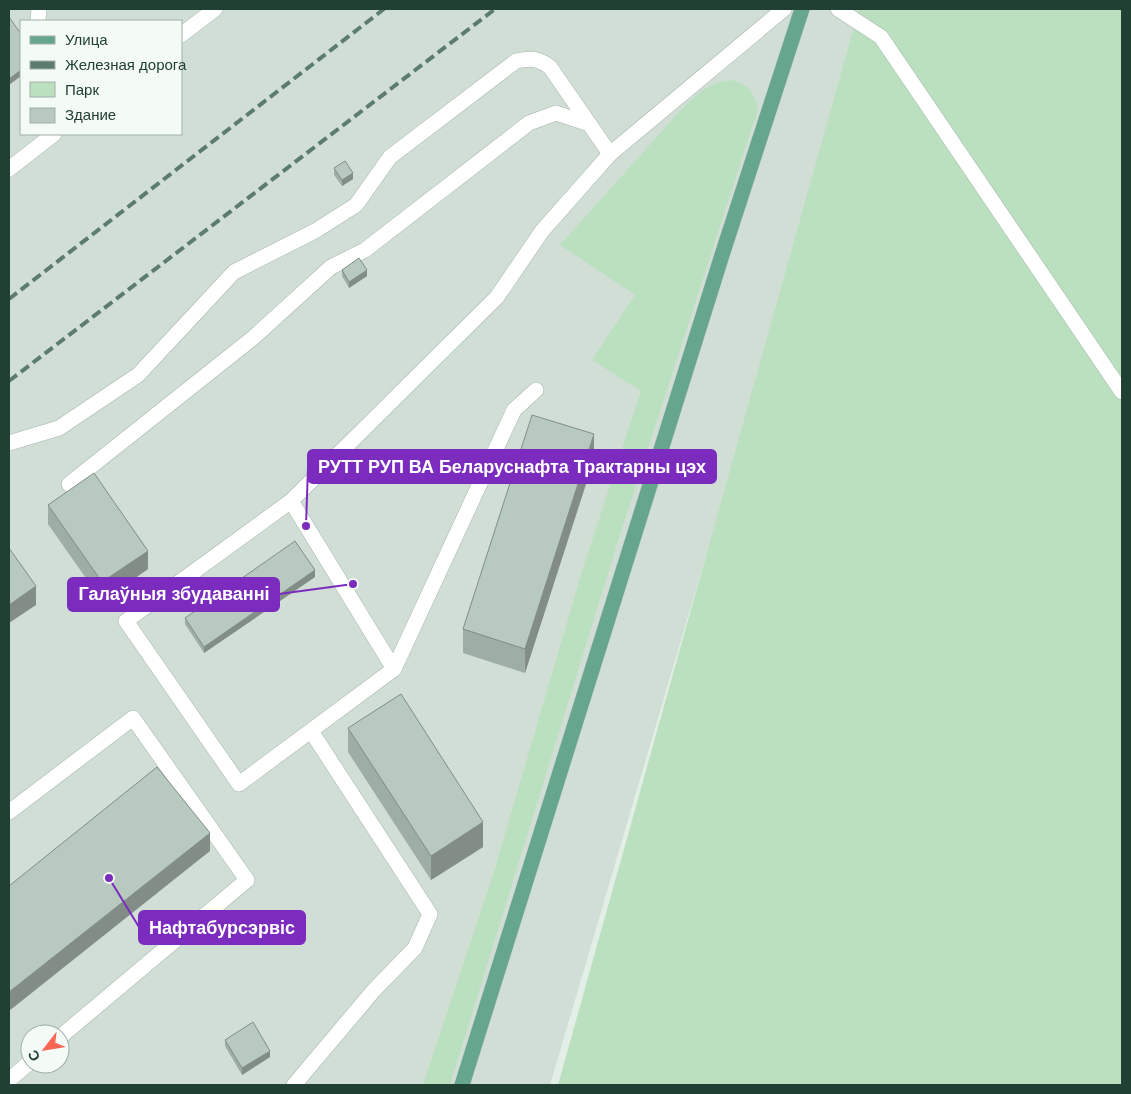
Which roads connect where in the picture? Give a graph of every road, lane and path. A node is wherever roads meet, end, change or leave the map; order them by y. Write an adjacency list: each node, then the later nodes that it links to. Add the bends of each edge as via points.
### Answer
1 (215, 9): 5 (street)
2 (784, 9): 8 (street)
3 (802, 9): 22 (main road)
4 (838, 9): 11 (street, via 881,36)
5 (182, 34)
6 (589, 124): 8 (street); 12 (street, via 550,66 531,58 516,61 390,157 356,205 315,231 234,272 138,375 59,428); 13 (street, via 556,113 529,123 365,250 331,267 254,338)
7 (53, 135): 9 (street)
8 (610, 154): 14 (street, via 542,231 498,297)
9 (9, 169)
10 (536, 390): 15 (street, via 514,410)
11 (1122, 392)
12 (9, 443)
13 (69, 484)
14 (291, 501): 15 (street); 16 (street, via 126,621 239,784)
15 (394, 668): 16 (street)
16 (311, 731): 21 (street, via 430,914 415,948 374,990)
17 (9, 812): 18 (street, via 133,718 248,880)
18 (70, 1029)
19 (20, 1071): 20 (street)
20 (9, 1080)
21 (294, 1085)
22 (462, 1085)

